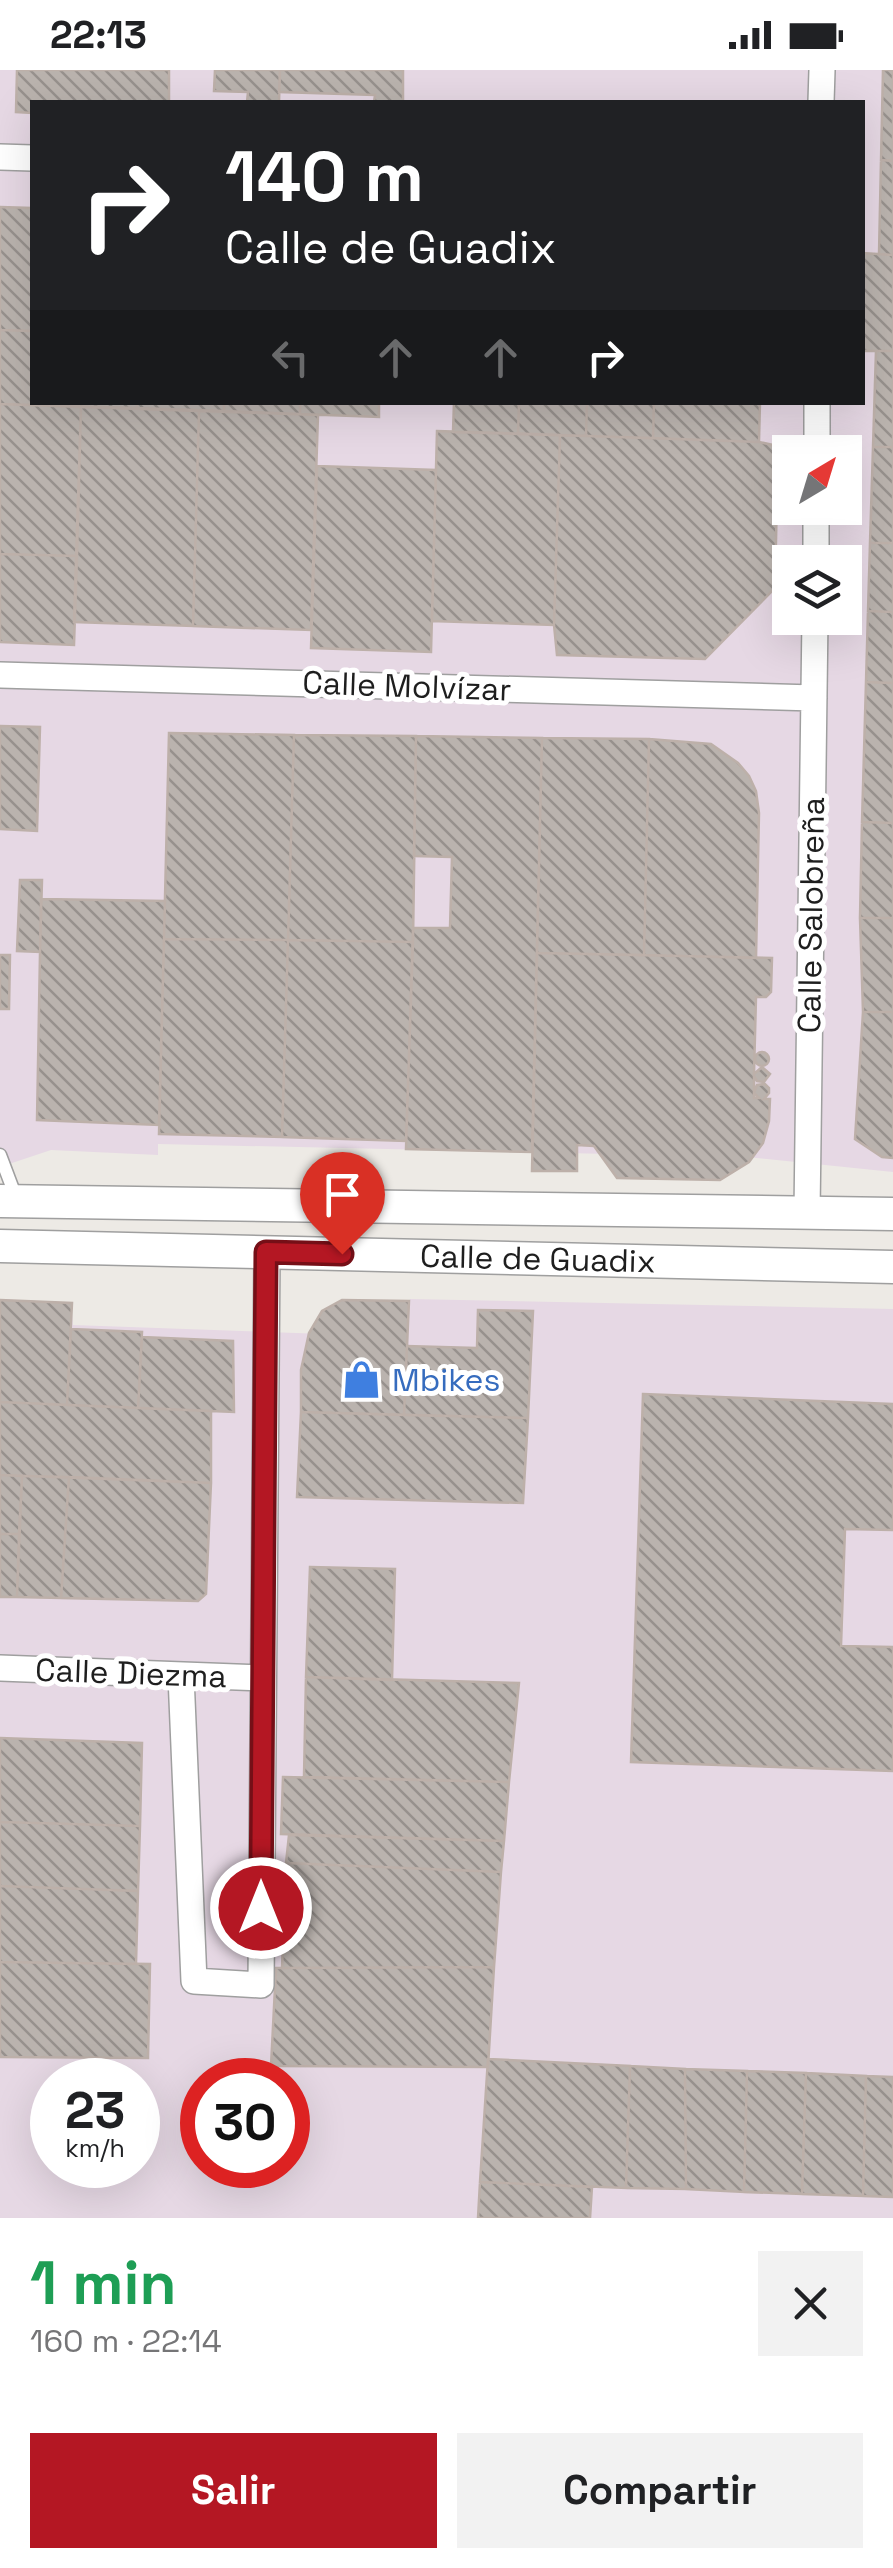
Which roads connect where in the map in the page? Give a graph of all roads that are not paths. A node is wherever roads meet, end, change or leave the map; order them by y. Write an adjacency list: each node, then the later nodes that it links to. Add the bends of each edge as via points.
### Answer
1 (822, 70): 2 (street)
2 (821, 100)
3 (0, 157): 4 (street)
4 (30, 158)
5 (817, 405): 6 (street)
6 (817, 435)
7 (815, 635): 9 (street, Calle Salobreña)
8 (0, 675): 9 (street, Calle Molvízar)
9 (814, 698): 12 (street, Calle Salobreña)
10 (0, 1155): 11 (lane)
11 (9, 1201): 12 (street, Calle de Guadix)
12 (807, 1212): 13 (street, Calle de Guadix)
13 (893, 1214)
14 (0, 1246): 15 (street, Calle de Guadix)
15 (266, 1252): 16 (street, Calle de Guadix); 19 (street)
16 (893, 1267)
17 (0, 1668): 18 (street, Calle Diezma)
18 (181, 1676): 19 (street, Calle Diezma); 19 (street, via 194,1981 261,1985)
19 (261, 1678)

